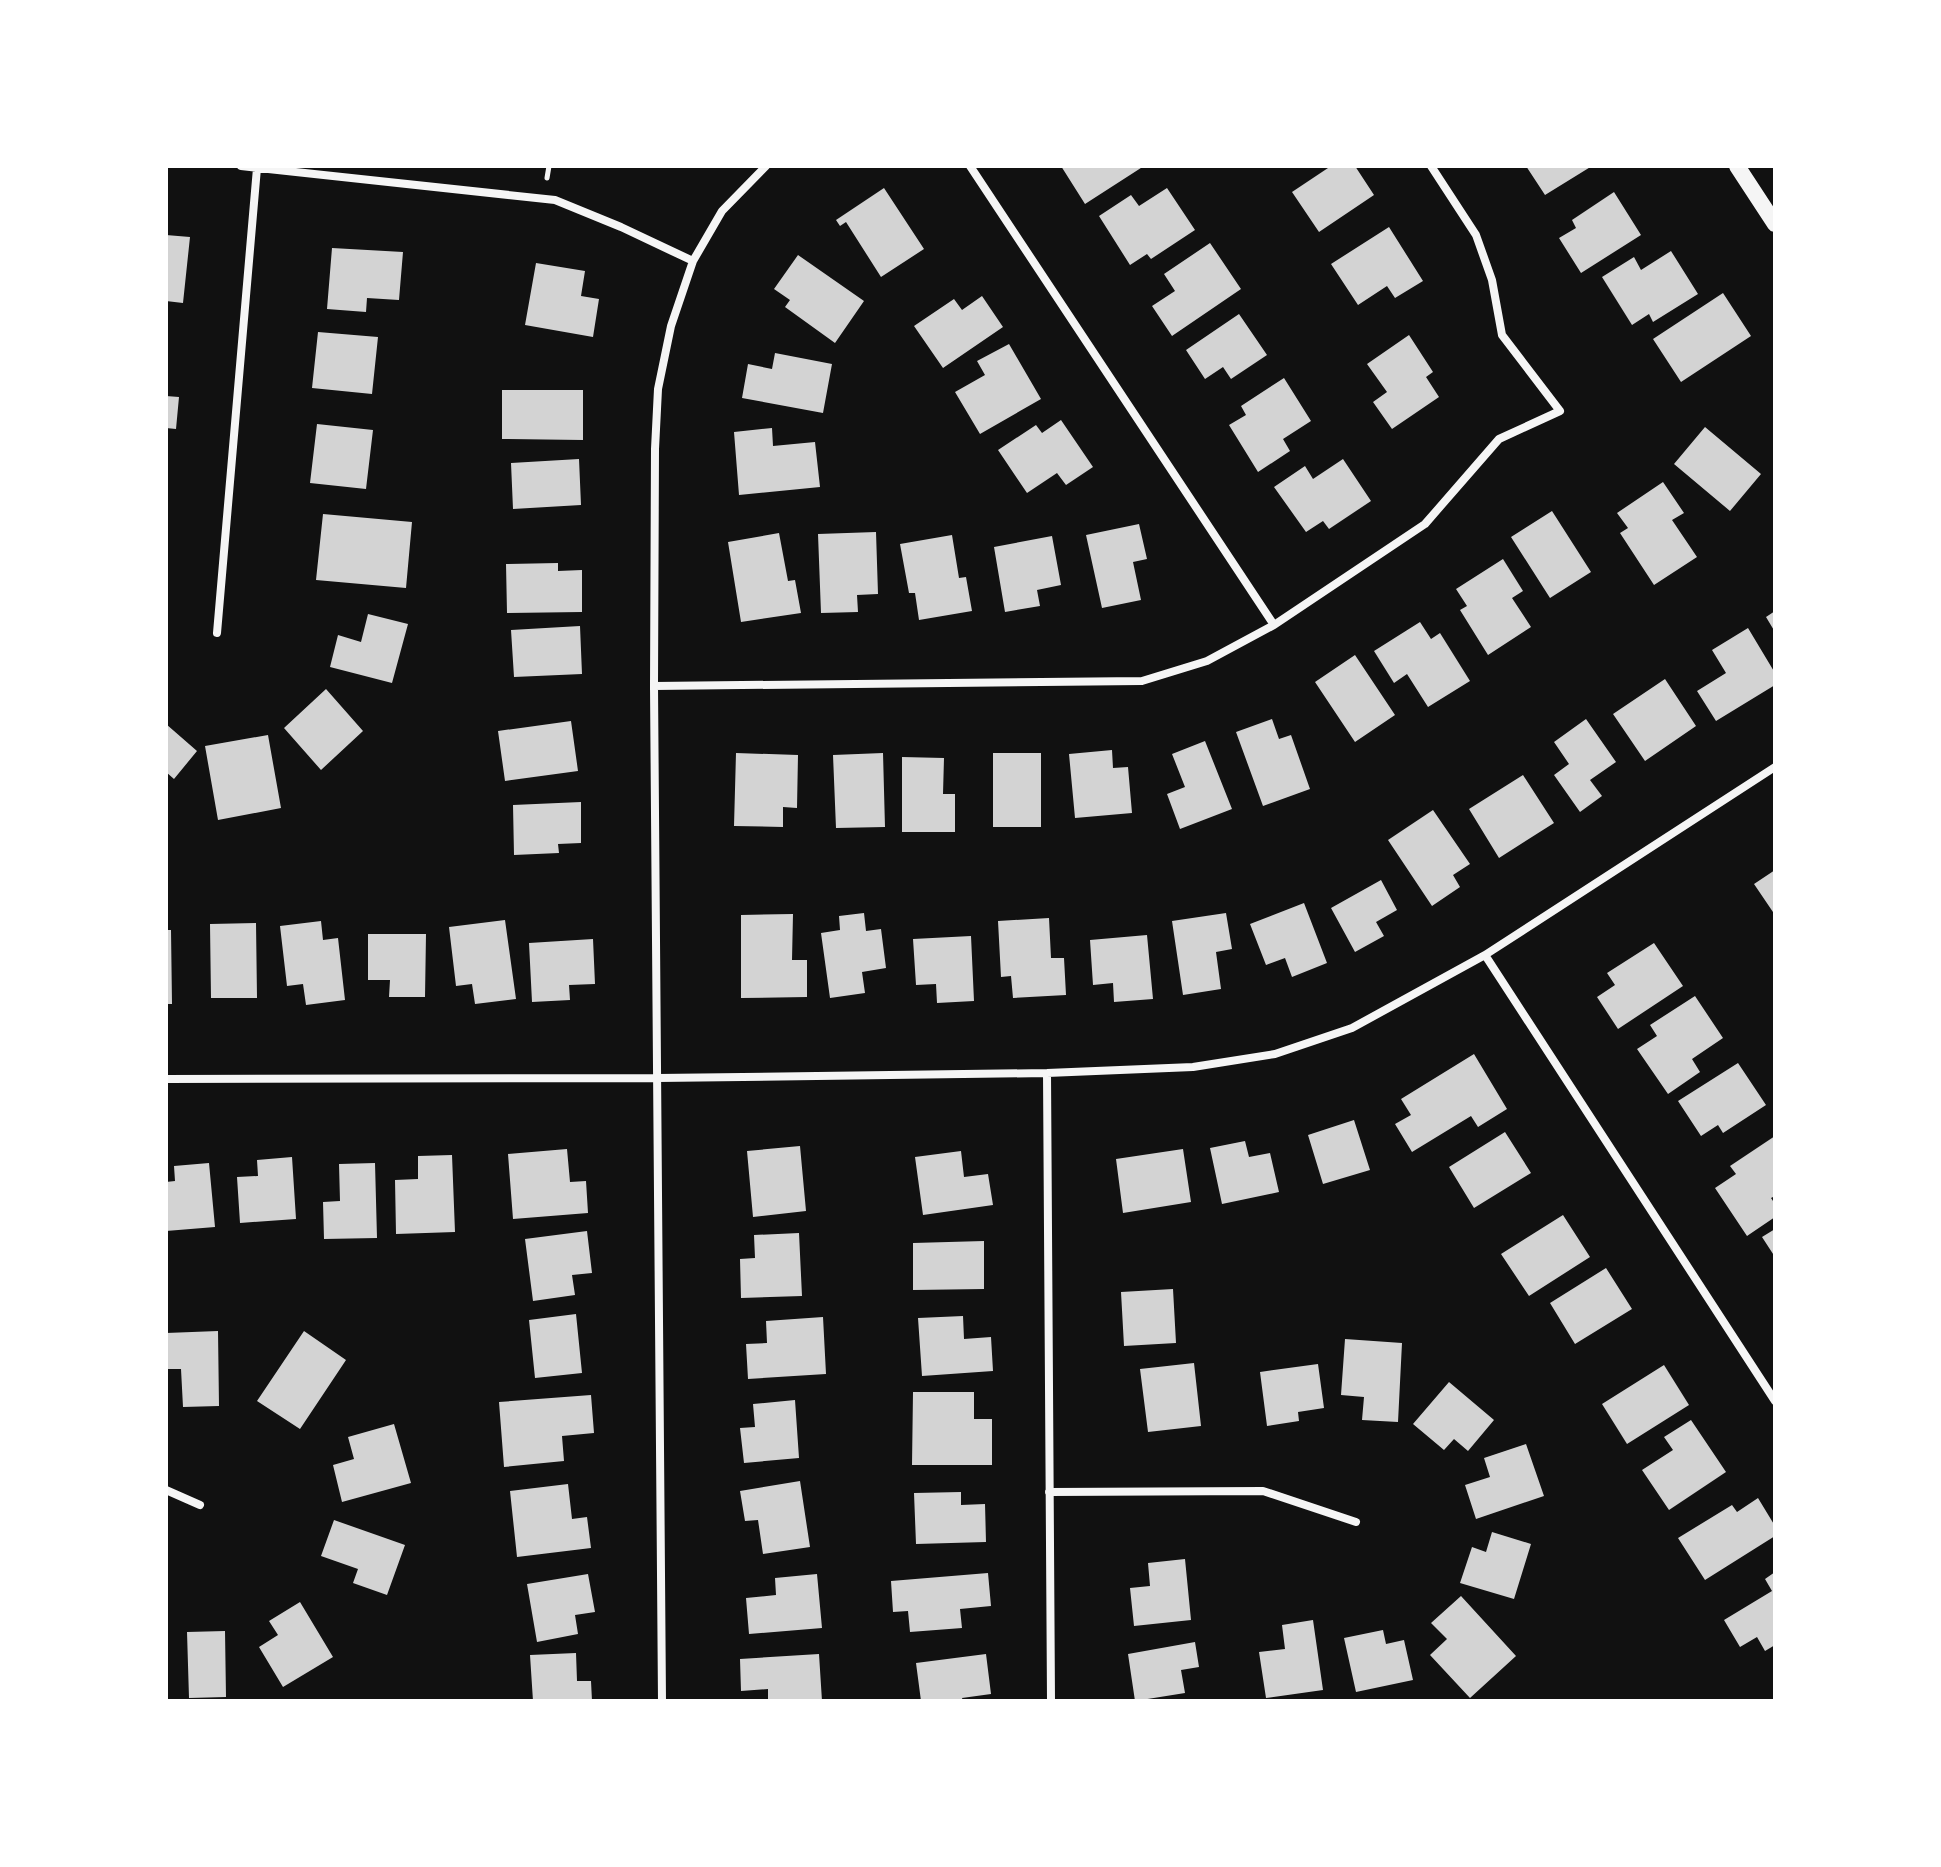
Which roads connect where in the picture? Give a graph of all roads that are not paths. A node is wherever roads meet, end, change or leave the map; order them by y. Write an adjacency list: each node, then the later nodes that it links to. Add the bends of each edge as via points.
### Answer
1 (241, 166): 6 (street)
2 (766, 166): 8 (street, via 722,211)
3 (970, 166): 9 (street)
4 (1431, 166): 9 (street, via 1476,235 1492,280 1502,335 1560,411 1499,439 1425,524)
5 (1737, 166): 7 (main road)
6 (257, 168): 8 (street, via 555,200); 10 (street)
7 (1775, 224)
8 (693, 261): 11 (street, via 671,326 658,389)
9 (1274, 625): 11 (street, via 1207,661 1142,681)
10 (217, 633)
11 (654, 686): 15 (street)
12 (1775, 767): 13 (street)
13 (1485, 955): 14 (street, via 1352,1028 1275,1054 1193,1067); 17 (street)
14 (1047, 1073): 15 (street); 19 (street)
15 (658, 1078): 16 (street); 22 (street)
16 (166, 1079)
17 (1775, 1401)
18 (166, 1490): 20 (street)
19 (1049, 1492): 21 (street, via 1263,1491); 23 (street)
20 (200, 1505)
21 (1356, 1522)
22 (662, 1701)
23 (1051, 1701)

